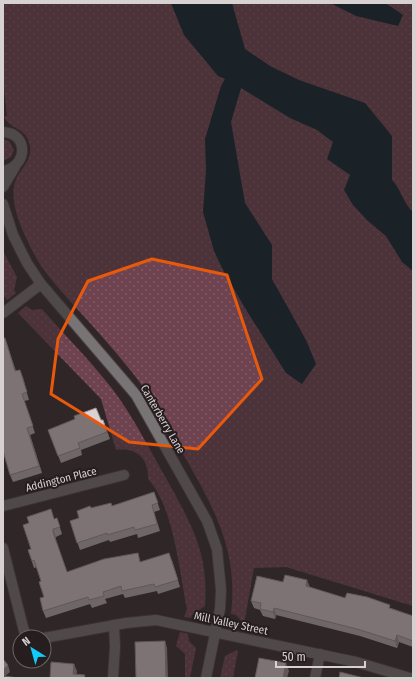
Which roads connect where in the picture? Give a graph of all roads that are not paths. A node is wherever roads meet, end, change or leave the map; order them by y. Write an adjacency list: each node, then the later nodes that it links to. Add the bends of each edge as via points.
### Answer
1 (3, 124): 2 (street)
2 (7, 132): 3 (street, via 20,143 22,149 22,156)
3 (15, 167): 4 (street); 5 (street)
4 (3, 171)
5 (3, 186)
6 (3, 204): 7 (street, Canterberry Lane, via 16,244)
7 (41, 284): 8 (street); 14 (street, Canterberry Lane, via 136,395 207,521 220,571 220,604)
8 (3, 313)
9 (124, 475): 10 (street, Addington Place)
10 (3, 506)
11 (3, 548): 13 (street)
12 (114, 625): 14 (street, Mill Valley Street, via 156,620); 15 (street, Mill Valley Street); 17 (street)
13 (23, 629)
14 (215, 632): 16 (street, Mill Valley Street); 18 (street, Canterberry Lane)
15 (52, 637)
16 (320, 654): 19 (street); 20 (street, Mill Valley Street)
17 (113, 678)
18 (206, 678)
19 (315, 678)
20 (410, 678)

